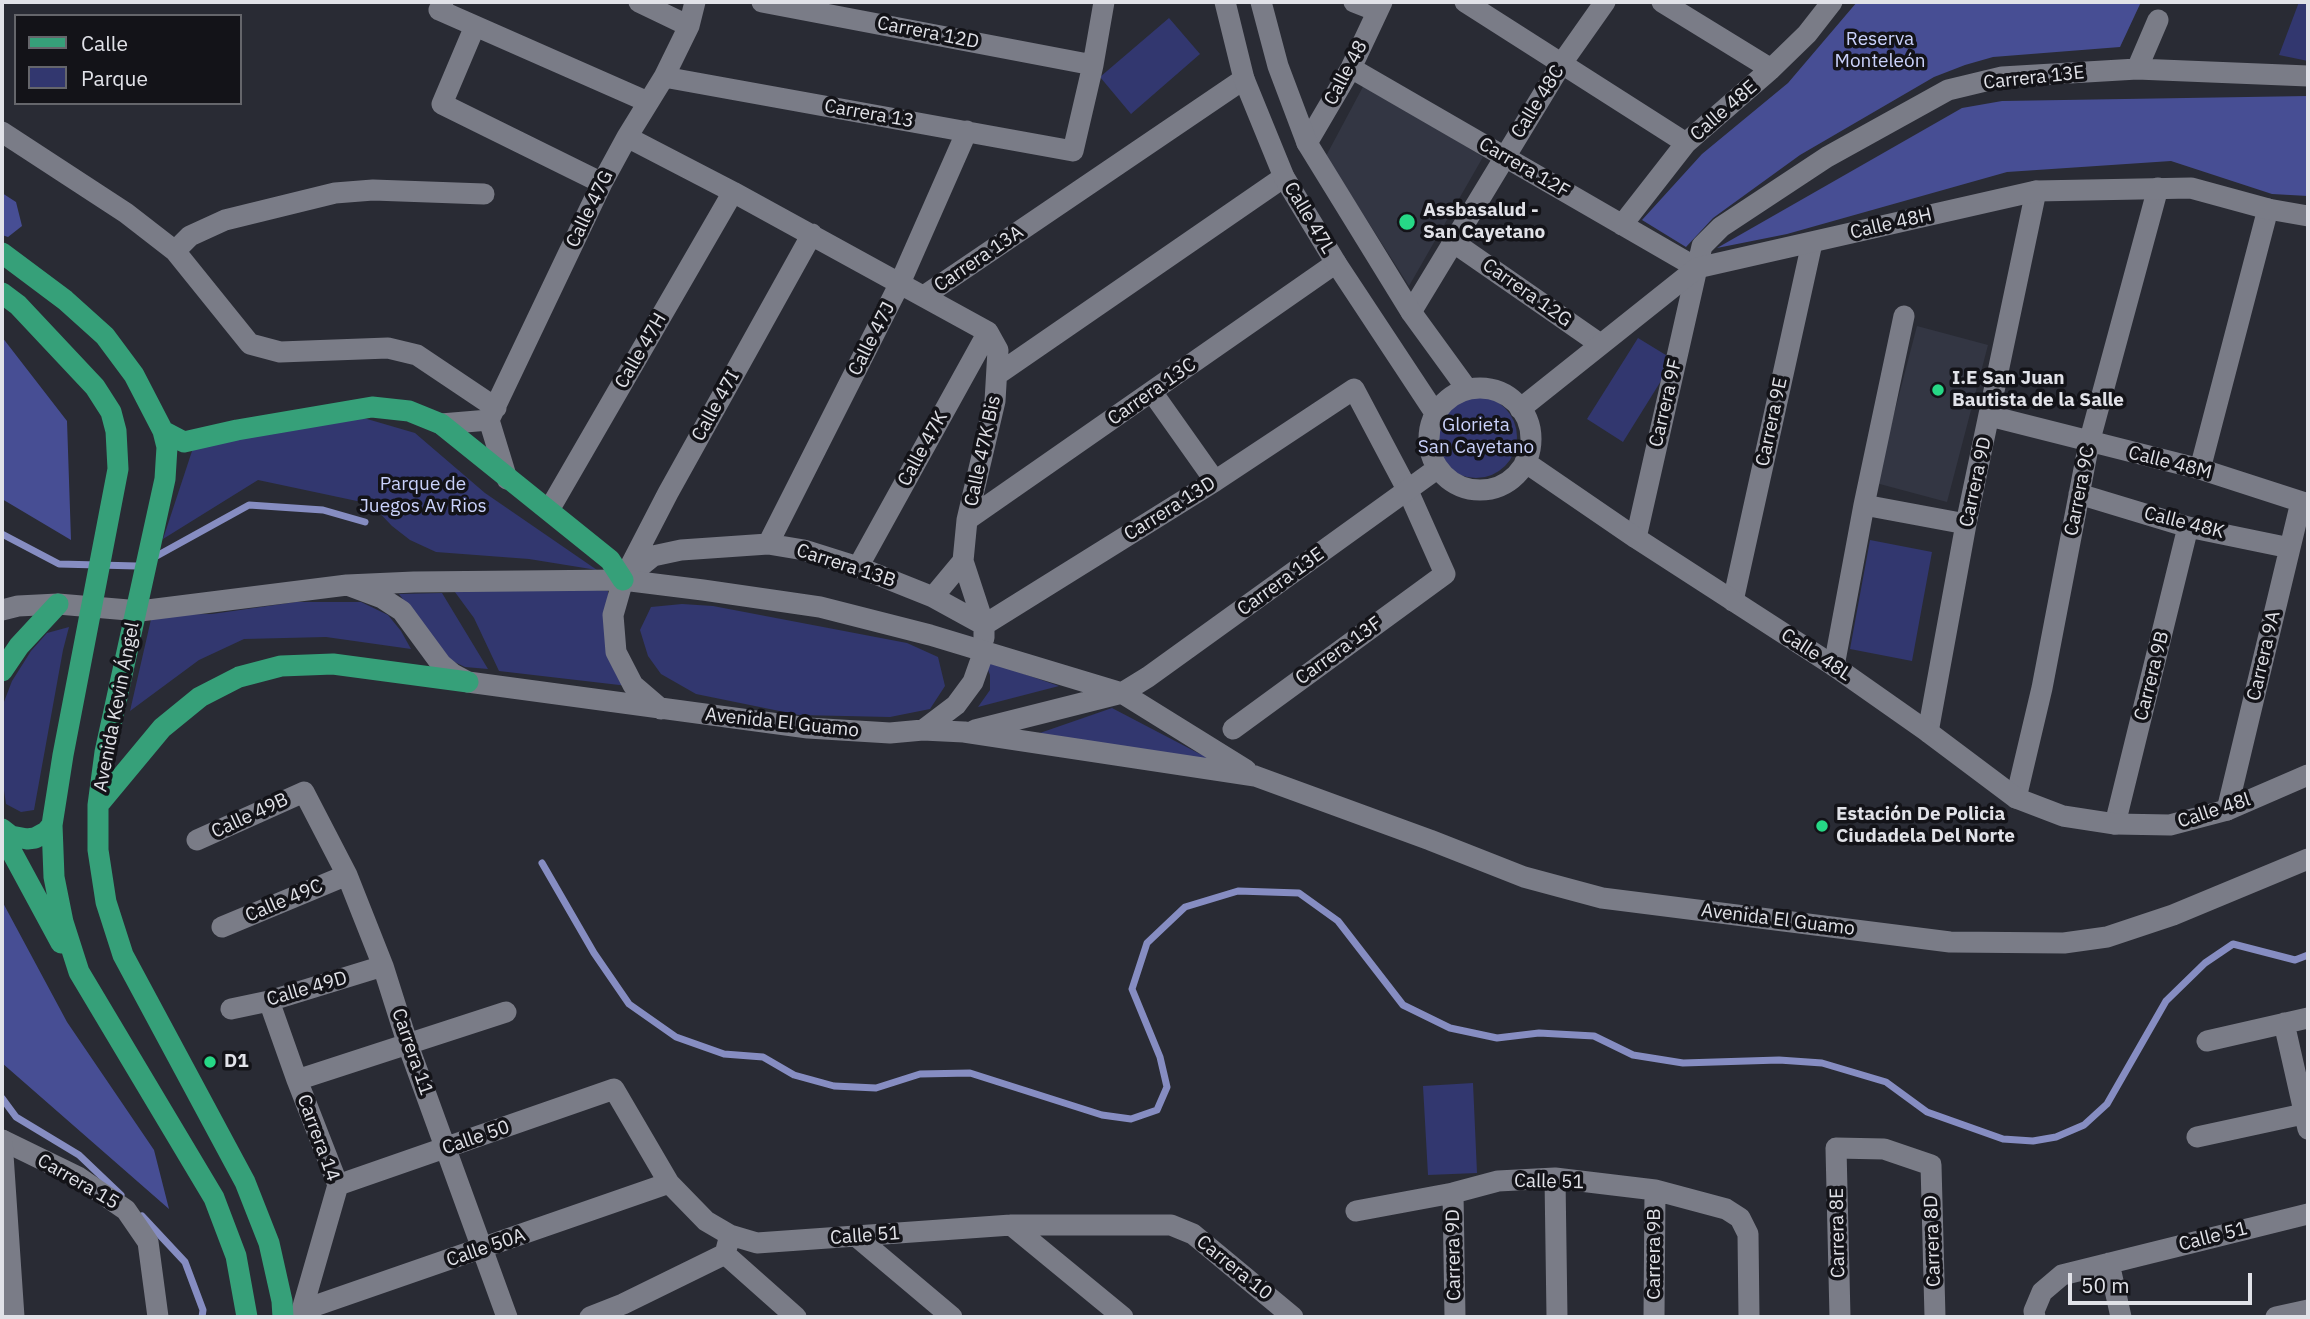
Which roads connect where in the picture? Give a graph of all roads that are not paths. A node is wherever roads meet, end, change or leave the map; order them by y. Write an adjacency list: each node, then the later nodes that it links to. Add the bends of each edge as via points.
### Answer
1 (639, 2): 16 (street)
2 (695, 2): 16 (street, Calle 47G)
3 (762, 2): 18 (street, Carrera 12D)
4 (1104, 2): 18 (street)
5 (1224, 2): 24 (street, Calle 47L)
6 (1261, 2): 29 (street, Calle 47L, via 1278,66)
7 (1354, 2): 13 (street)
8 (1465, 2): 17 (street)
9 (1605, 2): 17 (street, Calle 48C)
10 (1662, 2): 20 (street)
11 (1832, 2): 20 (street, Calle 48E)
12 (441, 6): 15 (street)
13 (1379, 6): 19 (street, Calle 48)
14 (2158, 20): 21 (street)
15 (475, 26): 25 (street); 33 (street, via 442,104)
16 (689, 26): 23 (street, Calle 47G)
17 (1562, 63): 30 (street); 31 (street, Calle 48C)
18 (1093, 65): 26 (street, Carrera 13, via 1073,151)
19 (1351, 68): 29 (street, Calle 48); 31 (street, Carrera 12F)
20 (1771, 69): 30 (street, Calle 48E)
21 (2137, 69): 22 (street, Carrera 13E); 47 (street, Carrera 13E, via 2002,77 1948,90 1827,157 1721,227 1702,246)
22 (2308, 76)
23 (664, 77): 25 (street, Calle 47G); 26 (street, Carrera 13)
24 (1244, 79): 32 (street, Calle 47L); 50 (street, Carrera 13A)
25 (648, 102): 28 (street, Calle 47G)
26 (967, 131): 48 (street, Calle 47J)
27 (2, 132): 44 (street)
28 (627, 137): 33 (street, Calle 47G); 36 (street, Carrera 13A)
29 (1307, 143): 51 (street, Calle 47L)
30 (1686, 144): 40 (street, Calle 48E)
31 (1505, 156): 40 (street, Carrera 12F); 42 (street, Calle 48C)
32 (1284, 177): 46 (street, Calle 47L); 55 (street)
33 (601, 183): 59 (street, Calle 47G)
34 (2158, 188): 35 (street, Calle 48H); 38 (street, Calle 48H, via 2191,188); 64 (street, Carrera 9C)
35 (2036, 191): 43 (street, Calle 48H); 61 (street, Carrera 9D)
36 (733, 192): 41 (street, Carrera 13A); 74 (street, Calle 47H)
37 (484, 194): 44 (street, via 335,193 225,220 190,236)
38 (2268, 209): 39 (street, Calle 48H); 67 (street)
39 (2308, 216)
40 (1622, 225): 47 (street, Carrera 12F)
41 (812, 234): 48 (street, Carrera 13A); 83 (street, Calle 47I)
42 (1453, 242): 51 (street, Calle 48C); 54 (street, Carrera 12G)
43 (1812, 243): 47 (street, Calle 48H); 86 (street, Carrera 9E)
44 (175, 251): 59 (street, via 250,344 280,352 388,348 417,355)
45 (2, 253): 63 (main road, Avenida Kevin Ángel, via 105,336 134,375)
46 (1336, 264): 57 (street, Carrera 13C); 60 (street, Calle 47L)
47 (1697, 268): 54 (street, Calle 48H); 78 (street, Carrera 9F)
48 (900, 283): 50 (street, Carrera 13A); 79 (street, Calle 47J)
49 (2, 293): 107 (main road, via 18,304 95,387 117,431 118,469)
50 (925, 296): 53 (street)
51 (1411, 312): 56 (street, Calle 47L)
52 (1904, 316): 73 (street)
53 (988, 332): 55 (street, Calle 47K Bis, via 998,350); 82 (street, Calle 47K)
54 (1601, 344): 58 (street, Calle 48H)
55 (998, 374): 75 (street, Calle 47K Bis)
56 (1467, 389): 58 (street, via 1497,391); 60 (street, via 1449,398)
57 (1152, 391): 69 (street); 75 (street, Carrera 13C)
58 (1520, 409): 65 (street, via 1530,435)
59 (492, 414): 62 (street); 68 (street)
60 (1436, 414): 66 (street, via 1429,441)
61 (1990, 416): 64 (street, Calle 48M); 76 (street, Carrera 9D)
62 (441, 424): 63 (main road, via 409,411 372,407 184,442); 68 (main road)
63 (163, 431): 104 (main road, Avenida Kevin Ángel, via 165,479 105,752)
64 (2089, 443): 67 (street, Calle 48M); 71 (street, Carrera 9C)
65 (1525, 462): 66 (street, via 1504,483 1483,489 1454,483); 78 (street, Calle 48L)
66 (1438, 468): 70 (street, Carrera 13E)
67 (2200, 469): 72 (street, Calle 48M)
68 (507, 480): 74 (main road)
69 (1215, 481): 70 (street, Carrera 13D, via 1354,389); 89 (street, Carrera 13D)
70 (1408, 491): 94 (street, Carrera 13E); 96 (street, Carrera 13F, via 1445,574)
71 (2079, 494): 77 (street, Calle 48K); 103 (street, Carrera 9C)
72 (2304, 503): 80 (street, Carrera 9A)
73 (1864, 505): 76 (street); 91 (street)
74 (549, 510): 83 (main road, via 610,560)
75 (967, 520): 81 (street, Calle 47K Bis)
76 (1966, 524): 99 (street, Carrera 9D)
77 (2188, 527): 80 (street, Calle 48K); 106 (street, Carrera 9B)
78 (1636, 538): 86 (street, Calle 48L)
79 (768, 544): 82 (street, Carrera 13B); 83 (street, Carrera 13B, via 653,555)
80 (2290, 548): 105 (street, Carrera 9A)
81 (963, 561): 85 (street); 89 (street, Calle 47K Bis)
82 (858, 567): 85 (street, Carrera 13B)
83 (623, 580): 84 (street, Avenida El Guamo); 90 (street, Avenida El Guamo, via 820,607); 95 (street, Calle 47I, via 613,615 616,652 633,685)
84 (346, 585): 87 (street, Avenida El Guamo, via 140,611); 93 (street, Avenida El Guamo, via 402,611 441,664)
85 (933, 597): 89 (street, Carrera 13B)
86 (1733, 601): 91 (street, Calle 48L)
87 (58, 604): 88 (street, Avenida El Guamo); 92 (main road)
88 (2, 610)
89 (984, 625): 90 (street, Calle 47K Bis)
90 (984, 651): 94 (street, Avenida El Guamo); 97 (street, via 973,682 956,705)
91 (1834, 666): 99 (street, Calle 48L)
92 (2, 671)
93 (468, 682): 95 (street, Avenida El Guamo); 104 (main road, via 333,664 281,666 239,677 200,696 162,728)
94 (1122, 693): 98 (street, Carrera 13E); 101 (street, Avenida El Guamo)
95 (661, 709): 97 (street, Avenida El Guamo, via 808,728 890,733)
96 (1233, 729)
97 (923, 730): 98 (street, Avenida El Guamo)
98 (964, 732): 101 (street, Avenida El Guamo)
99 (1928, 732): 103 (street, Calle 48L)
100 (2308, 775): 105 (street, Calle 48l)
101 (1255, 776): 110 (street, Avenida El Guamo, via 1524,877 1602,898 1950,943 2064,943 2107,937)
102 (304, 792): 109 (street, Calle 49B); 111 (street, Carrera 11)
103 (2016, 799): 106 (street, Calle 48L, via 2063,816)
104 (98, 805): 143 (main road, Avenida Kevin Ángel, via 98,850 106,902 122,955 245,1182 269,1243 282,1301)
105 (2227, 810): 106 (street, Calle 48l, via 2170,825)
106 (2115, 824)
107 (52, 825): 108 (main road, via 35,838); 114 (main road, via 54,877)
108 (2, 832): 114 (main road)
109 (197, 840)
110 (2308, 859)
111 (346, 876): 112 (street, Calle 49C); 113 (street, Carrera 11)
112 (222, 927)
113 (383, 966): 115 (street, Calle 49D); 121 (street, Carrera 11)
114 (79, 972): 146 (main road, via 214,1198 236,1256)
115 (269, 1001): 116 (street, Calle 49D); 122 (street, Carrera 14)
116 (231, 1009)
117 (506, 1012): 121 (street)
118 (2308, 1018): 119 (street)
119 (2284, 1023): 120 (street); 123 (street)
120 (2207, 1041)
121 (408, 1045): 122 (street); 127 (street, Carrera 11)
122 (297, 1080): 130 (street, Carrera 14)
123 (2307, 1119): 124 (street)
124 (2197, 1137)
125 (2, 1140): 144 (street, Carrera 15); 145 (street, Carrera 15, via 78,1177 126,1210 148,1242)
126 (1836, 1148): 157 (street, Carrera 8E); 158 (street, Carrera 8D, via 1884,1149 1931,1165)
127 (445, 1149): 129 (street, Calle 50, via 614,1089); 130 (street, Calle 50); 139 (street, Carrera 11)
128 (1555, 1178): 131 (street, Calle 51); 132 (street, Calle 51, via 1498,1181); 154 (street)
129 (669, 1183): 138 (street); 139 (street, Calle 50A)
130 (338, 1185): 143 (street, Carrera 14)
131 (1655, 1190): 155 (street, Carrera 9B); 156 (street, Calle 51, via 1726,1209 1740,1218 1748,1234)
132 (1453, 1193): 133 (street, Calle 51); 153 (street, Carrera 9D)
133 (1356, 1211)
134 (2308, 1214): 140 (street, Calle 51)
135 (1011, 1225): 136 (street, Calle 51); 137 (street, Calle 51); 151 (street)
136 (1171, 1225): 152 (street, Carrera 10, via 1193,1234)
137 (857, 1237): 138 (street, Calle 51); 150 (street)
138 (727, 1244): 141 (street); 149 (street)
139 (482, 1250): 143 (street, Calle 50A); 147 (street, Carrera 11)
140 (2109, 1263): 159 (street, Calle 51, via 2062,1275 2042,1292); 160 (street)
141 (631, 1310): 148 (street)
142 (2308, 1310): 161 (street)
143 (295, 1315)
144 (14, 1317)
145 (159, 1317)
146 (247, 1317)
147 (508, 1317)
148 (590, 1317)
149 (796, 1317)
150 (952, 1317)
151 (1123, 1317)
152 (1293, 1317)
153 (1455, 1317)
154 (1557, 1317)
155 (1654, 1317)
156 (1749, 1317)
157 (1840, 1317)
158 (1935, 1317)
159 (2035, 1317)
160 (2121, 1317)
161 (2276, 1317)

